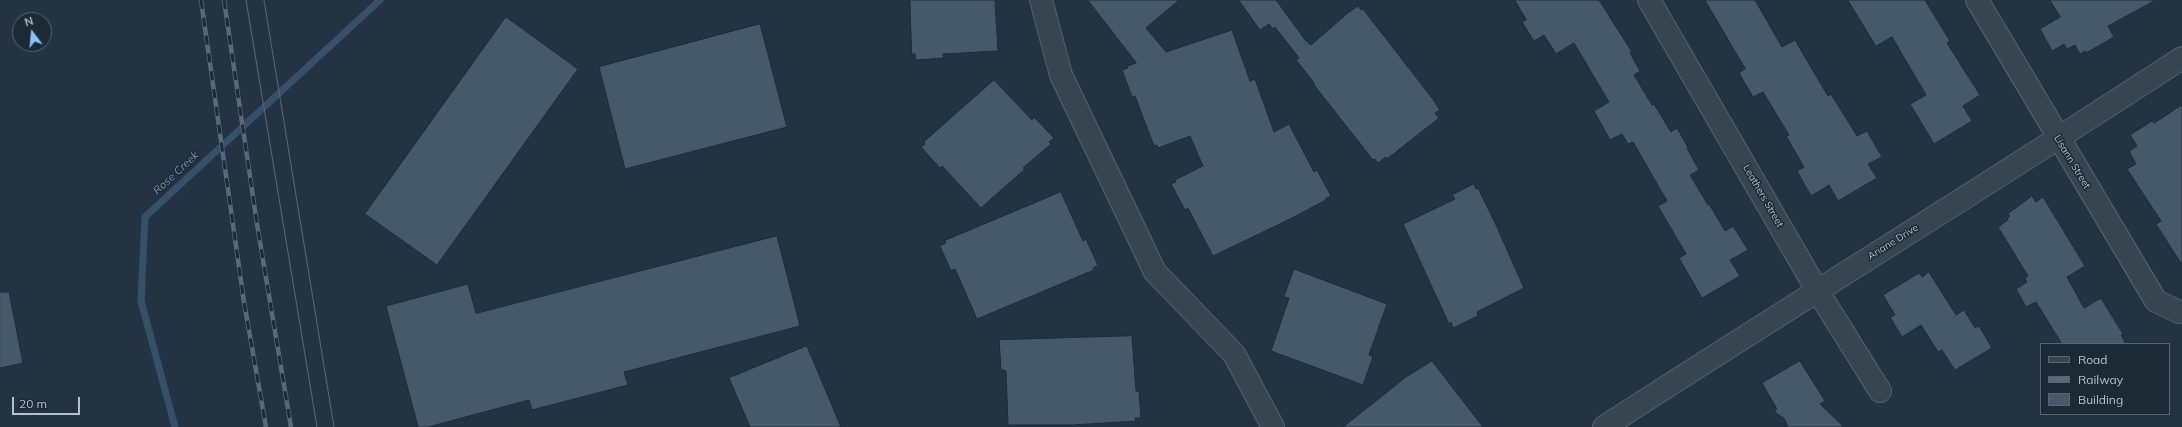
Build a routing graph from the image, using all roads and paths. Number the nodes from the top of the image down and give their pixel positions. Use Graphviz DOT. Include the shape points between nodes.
graph roads {
  1 [pos="1041,0"];
  2 [pos="1649,0"];
  3 [pos="1977,0"];
  4 [pos="2182,58"];
  5 [pos="2059,139"];
  6 [pos="1818,290"];
  7 [pos="2179,312"];
  8 [pos="1880,391"];
  9 [pos="1273,427"];
  10 [pos="1604,427"];
  1 -- 9 [label="street" via="1061,75 1155,272 1234,354"];
  2 -- 6 [label="street, Leathers Street"];
  3 -- 5 [label="street, Lisann Street"];
  4 -- 5 [label="street, Ariane Drive"];
  5 -- 6 [label="street, Ariane Drive"];
  5 -- 7 [label="street, Lisann Street" via="2156,301"];
  6 -- 8 [label="street, Leathers Street"];
  6 -- 10 [label="street, Ariane Drive"];
}
